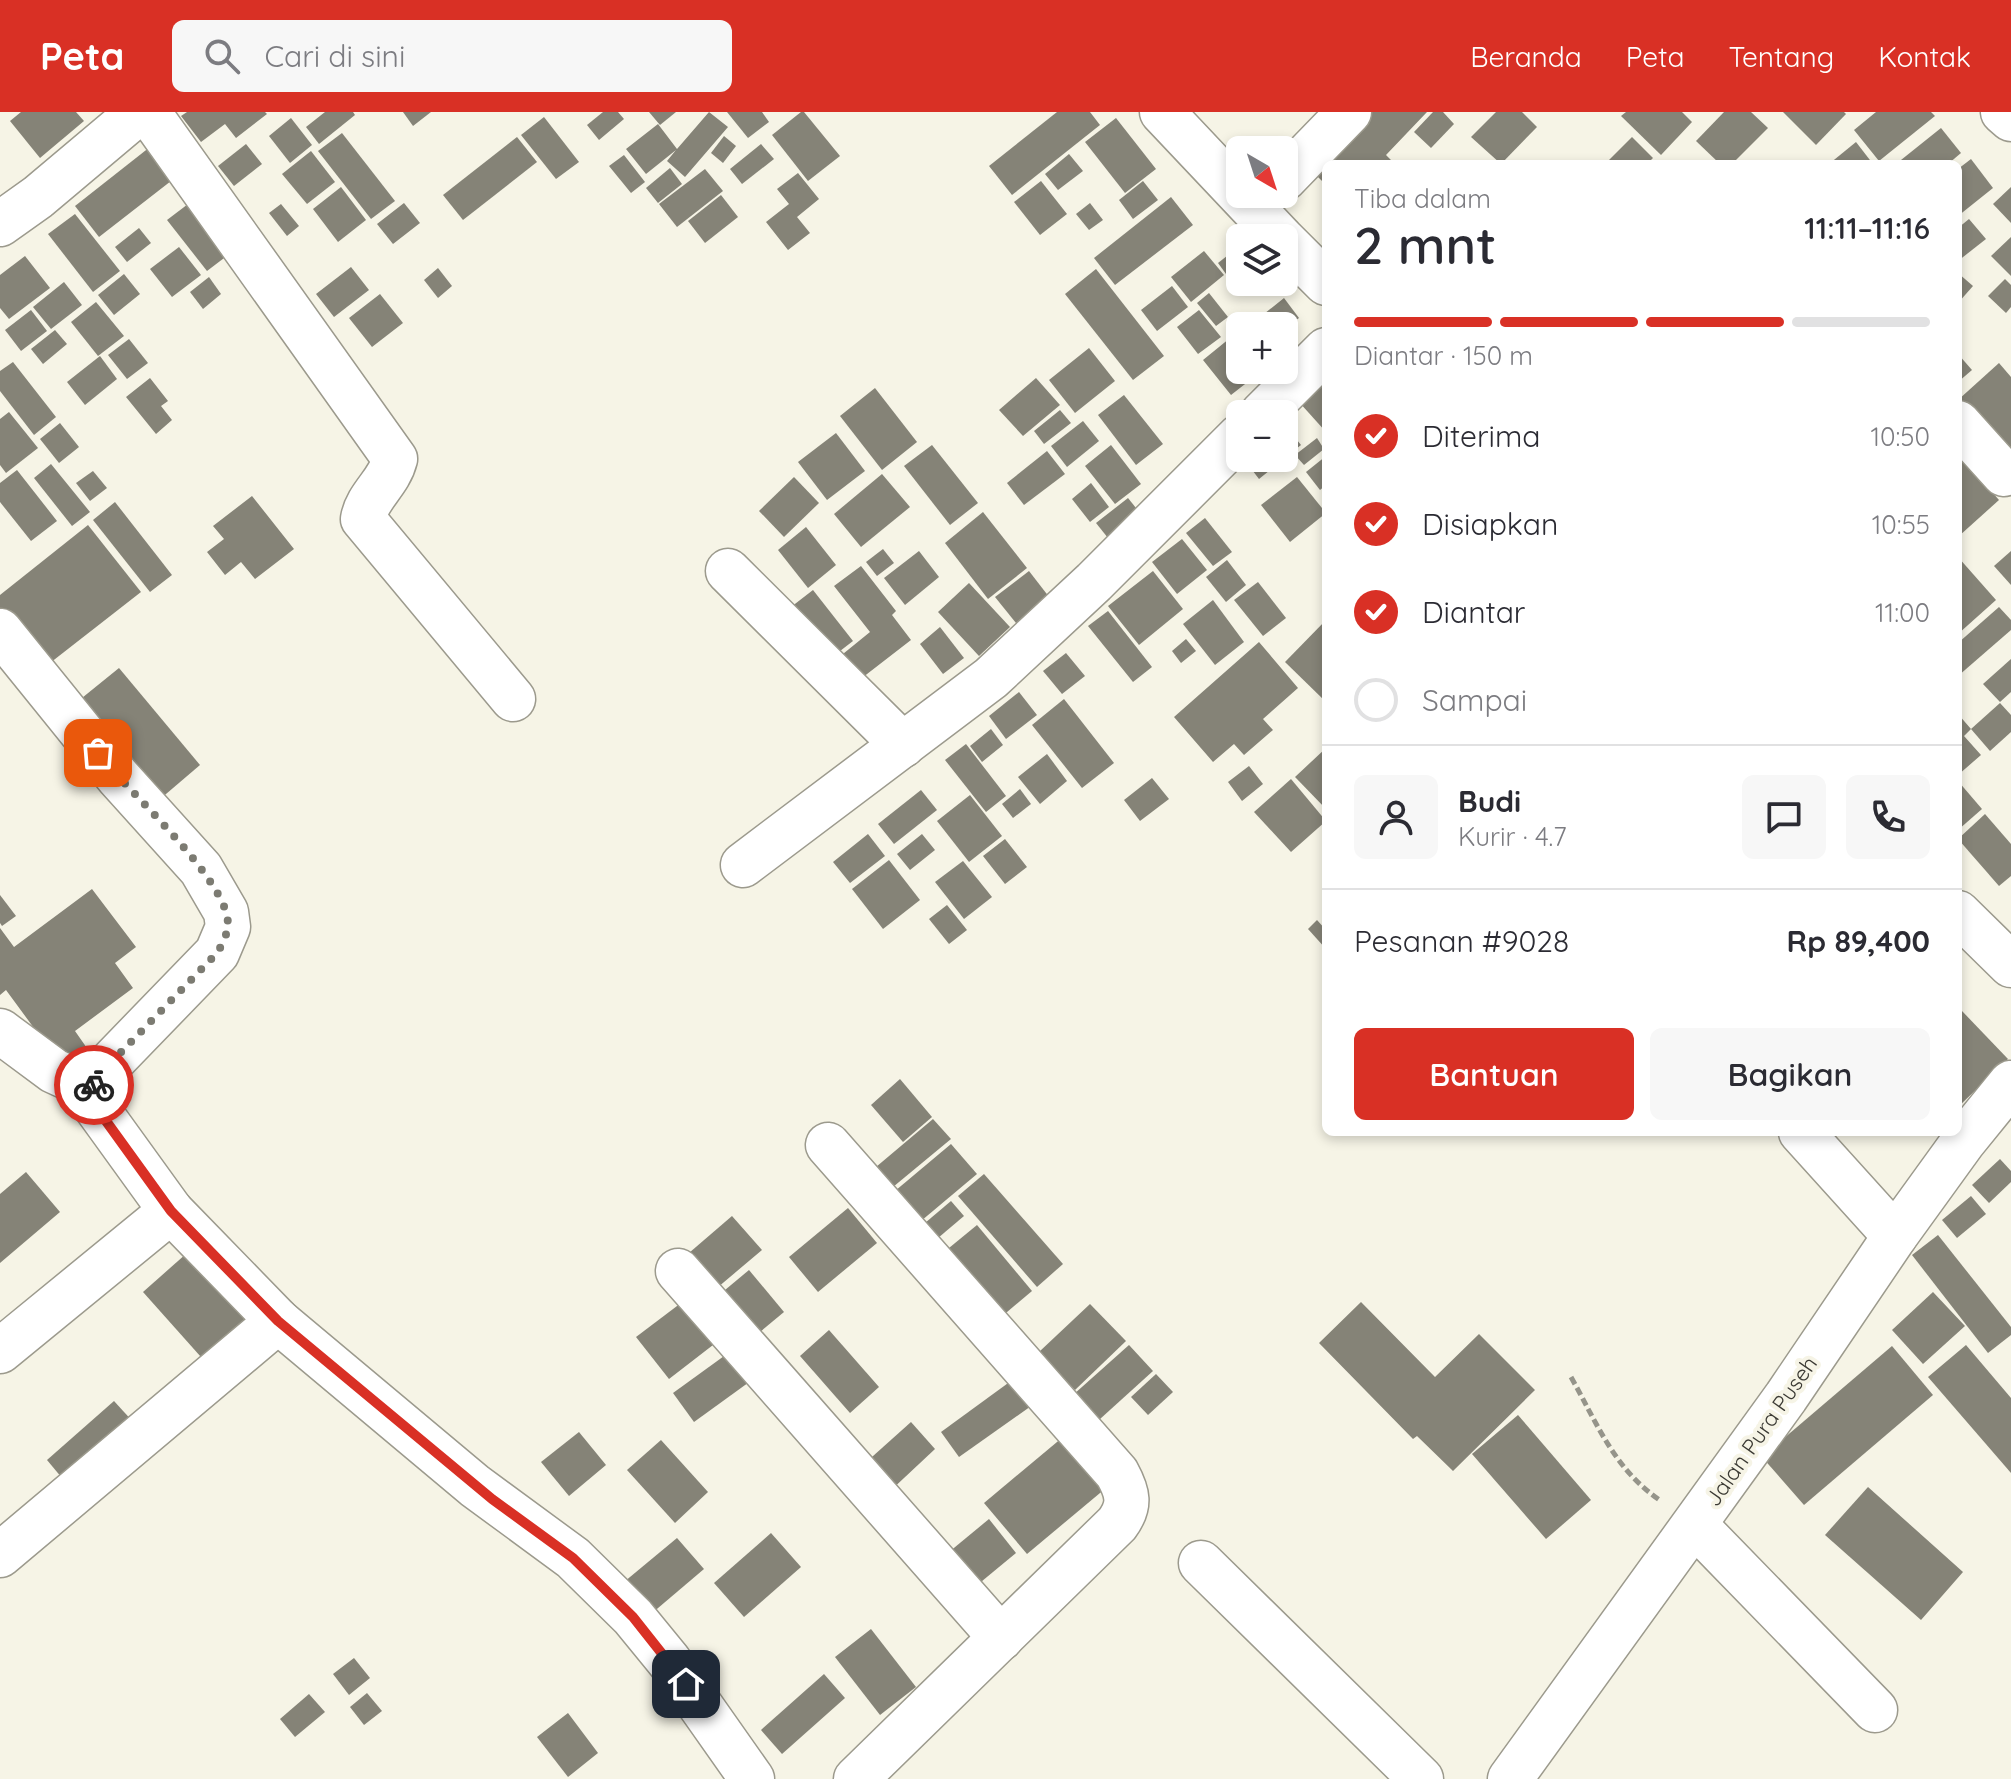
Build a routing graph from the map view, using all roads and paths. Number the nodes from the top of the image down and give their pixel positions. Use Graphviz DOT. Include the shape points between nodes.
graph roads {
  1 [pos="139,112"];
  2 [pos="148,112"];
  3 [pos="1162,112"];
  4 [pos="1349,112"];
  5 [pos="1298,165"];
  6 [pos="1272,221"];
  7 [pos="0,224"];
  8 [pos="1322,278"];
  9 [pos="1322,354"];
  10 [pos="1276,400"];
  11 [pos="1962,427"];
  12 [pos="1226,450"];
  13 [pos="2004,474"];
  14 [pos="728,571"];
  15 [pos="0,631"];
  16 [pos="513,699"];
  17 [pos="903,745"];
  18 [pos="743,865"];
  19 [pos="1962,917"];
  20 [pos="2011,965"];
  21 [pos="0,1031"];
  22 [pos="2011,1083"];
  23 [pos="93,1089"];
  24 [pos="1805,1136"];
  25 [pos="828,1145"];
  26 [pos="171,1211"];
  27 [pos="1895,1236"];
  28 [pos="678,1271"];
  29 [pos="278,1321"];
  30 [pos="0,1351"];
  31 [pos="1571,1377"];
  32 [pos="1695,1525"];
  33 [pos="0,1555"];
  34 [pos="1201,1563"];
  35 [pos="1001,1638"];
  36 [pos="1875,1710"];
  37 [pos="1527,1773"];
  38 [pos="752,1779"];
  39 [pos="856,1779"];
  40 [pos="1421,1779"];
  1 -- 7 [label="main road"];
  2 -- 16 [label="main road" via="395,459 391,476 365,508 363,519"];
  3 -- 6 [label="main road"];
  4 -- 5 [label="main road"];
  6 -- 8 [label="main road"];
  9 -- 10 [label="main road"];
  11 -- 13 [label="main road"];
  12 -- 17 [label="main road" via="991,678"];
  14 -- 17 [label="main road"];
  15 -- 23 [label="main road" via="118,777 201,869 226,912 228,927 217,953 97,1077"];
  17 -- 18 [label="main road"];
  19 -- 20 [label="main road"];
  21 -- 23 [label="main road" via="54,1071"];
  22 -- 27 [label="main road, Jalan Pura Puseh"];
  23 -- 26 [label="main road" via="93,1103"];
  24 -- 27 [label="main road"];
  25 -- 35 [label="main road" via="1126,1489 1128,1505 1117,1524"];
  26 -- 29 [label="main road"];
  26 -- 30 [label="main road"];
  27 -- 32 [label="main road, Jalan Pura Puseh"];
  28 -- 35 [label="main road"];
  29 -- 33 [label="main road"];
  29 -- 38 [label="main road" via="475,1486 573,1558 669,1661"];
  31 -- 32 [label="path" via="1623,1469"];
  32 -- 36 [label="main road"];
  32 -- 37 [label="main road, Jalan Pura Puseh"];
  34 -- 40 [label="main road"];
  35 -- 39 [label="main road"];
}
